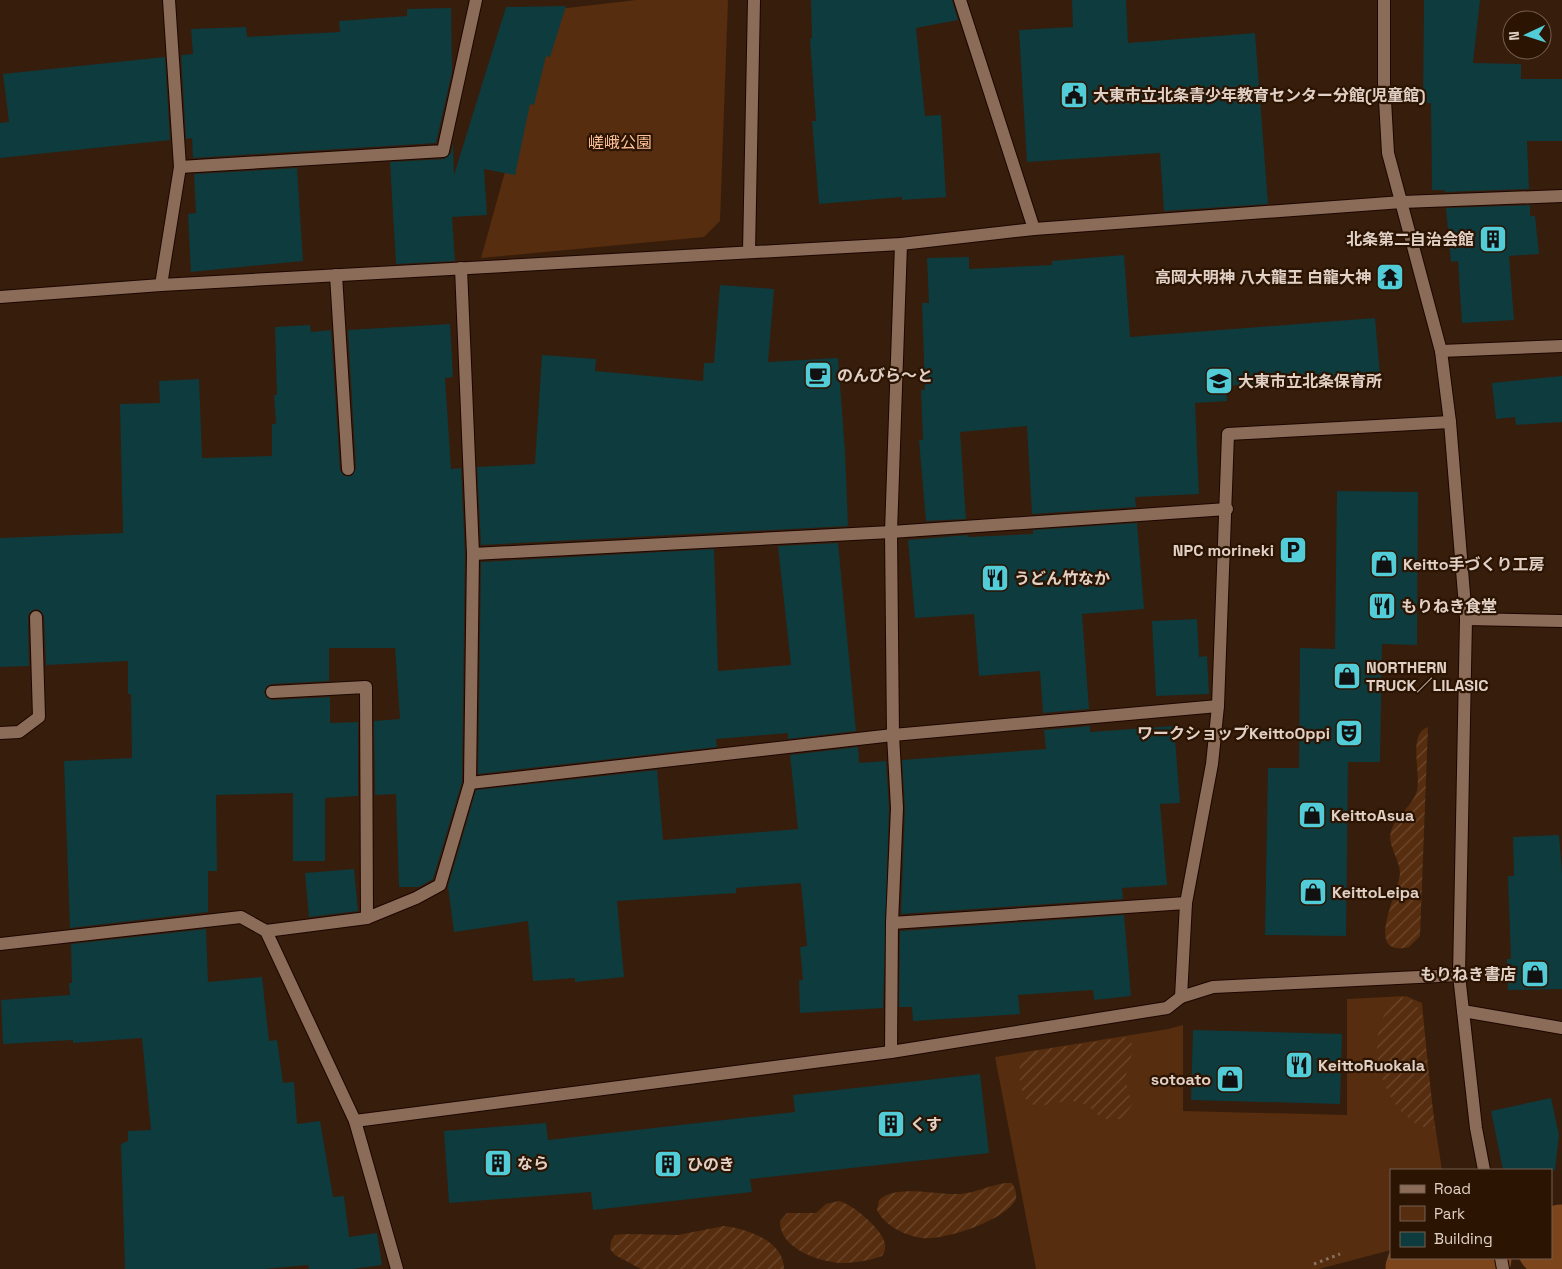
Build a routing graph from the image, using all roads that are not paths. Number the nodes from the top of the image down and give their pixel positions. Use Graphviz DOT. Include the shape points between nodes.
graph roads {
  1 [pos="170,0"];
  2 [pos="476,0"];
  3 [pos="754,0"];
  4 [pos="960,0"];
  5 [pos="1384,0"];
  6 [pos="180,167"];
  7 [pos="1562,196"];
  8 [pos="1402,202"];
  9 [pos="1034,229"];
  10 [pos="901,244"];
  11 [pos="748,252"];
  12 [pos="461,268"];
  13 [pos="336,275"];
  14 [pos="161,285"];
  15 [pos="0,298"];
  16 [pos="1562,346"];
  17 [pos="1441,351"];
  18 [pos="1450,422"];
  19 [pos="348,469"];
  20 [pos="1227,509"];
  21 [pos="891,532"];
  22 [pos="473,554"];
  23 [pos="36,617"];
  24 [pos="1466,619"];
  25 [pos="1562,621"];
  26 [pos="272,692"];
  27 [pos="1218,706"];
  28 [pos="0,733"];
  29 [pos="892,735"];
  30 [pos="470,783"];
  31 [pos="1186,903"];
  32 [pos="367,918"];
  33 [pos="892,923"];
  34 [pos="266,931"];
  35 [pos="0,944"];
  36 [pos="1459,974"];
  37 [pos="1181,997"];
  38 [pos="1463,1011"];
  39 [pos="1562,1028"];
  40 [pos="891,1052"];
  41 [pos="356,1121"];
  42 [pos="1484,1169"];
  43 [pos="397,1269"];
  1 -- 6 [label="street"];
  2 -- 6 [label="street" via="443,151"];
  3 -- 11 [label="street"];
  4 -- 9 [label="street"];
  5 -- 8 [label="street" via="1388,154"];
  6 -- 14 [label="street"];
  7 -- 8 [label="street"];
  8 -- 9 [label="street"];
  8 -- 17 [label="street"];
  9 -- 10 [label="street"];
  10 -- 11 [label="street"];
  10 -- 21 [label="street"];
  11 -- 12 [label="street"];
  12 -- 13 [label="street"];
  12 -- 22 [label="street"];
  13 -- 14 [label="street"];
  13 -- 19 [label="street"];
  14 -- 15 [label="street"];
  16 -- 17 [label="street"];
  17 -- 18 [label="street"];
  18 -- 20 [label="street" via="1228,434"];
  18 -- 24 [label="street"];
  20 -- 21 [label="street"];
  20 -- 27 [label="street"];
  21 -- 22 [label="street"];
  21 -- 29 [label="street"];
  22 -- 30 [label="street"];
  23 -- 28 [label="street" via="39,717 19,732"];
  24 -- 25 [label="street"];
  24 -- 36 [label="street"];
  26 -- 32 [label="street" via="366,687"];
  27 -- 29 [label="street"];
  27 -- 31 [label="street" via="1212,764"];
  29 -- 30 [label="street"];
  29 -- 33 [label="street" via="897,808"];
  30 -- 32 [label="street" via="440,885"];
  31 -- 33 [label="street"];
  31 -- 37 [label="street"];
  32 -- 34 [label="street"];
  33 -- 40 [label="street"];
  34 -- 35 [label="street" via="241,917"];
  34 -- 41 [label="street"];
  36 -- 37 [label="street" via="1213,987"];
  36 -- 38 [label="street"];
  37 -- 40 [label="street" via="1167,1008"];
  38 -- 39 [label="street"];
  38 -- 42 [label="street"];
  40 -- 41 [label="street"];
  41 -- 43 [label="street"];
}
